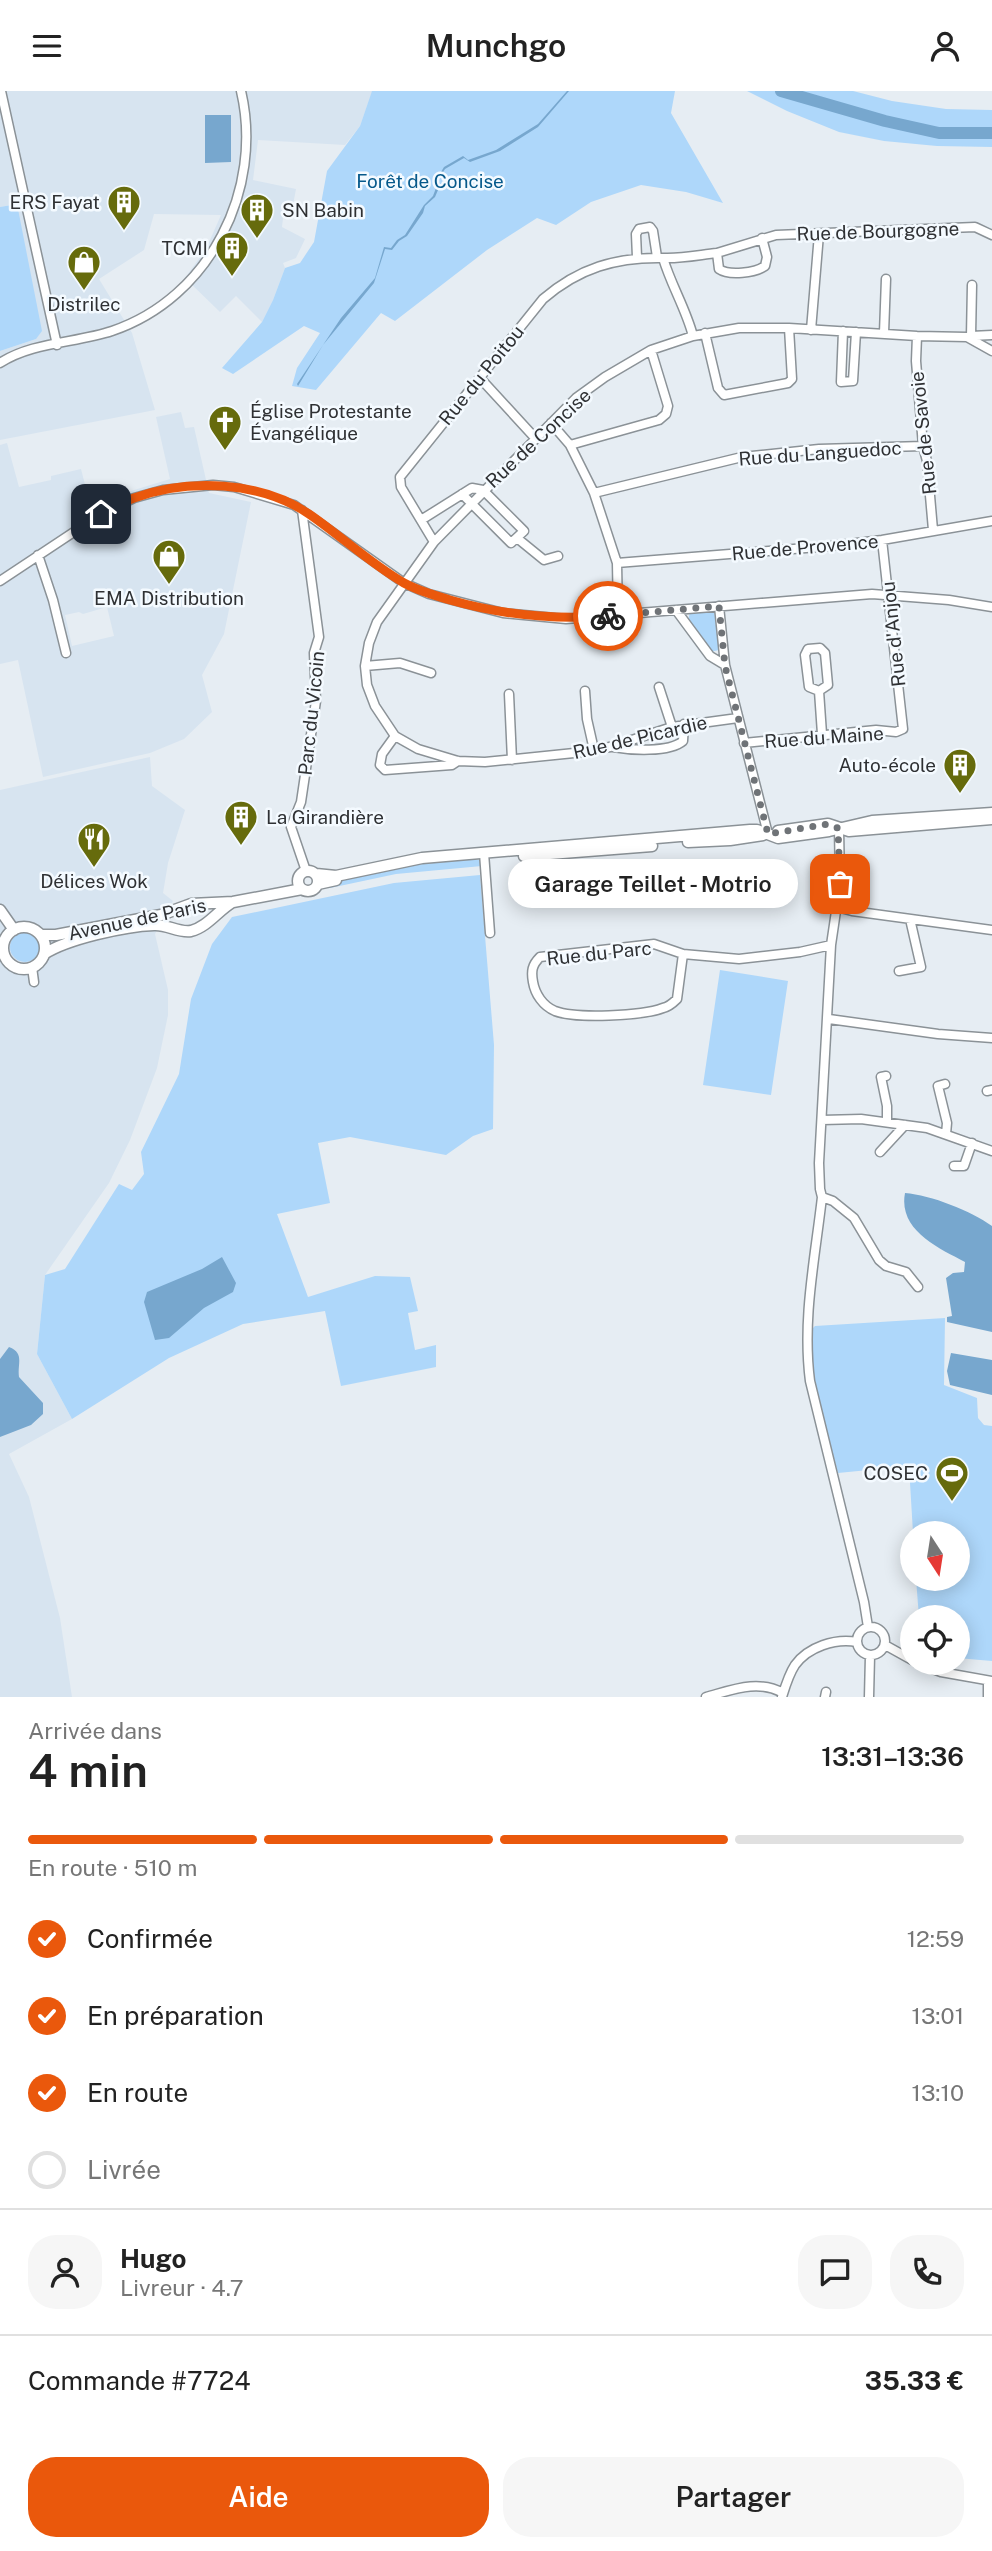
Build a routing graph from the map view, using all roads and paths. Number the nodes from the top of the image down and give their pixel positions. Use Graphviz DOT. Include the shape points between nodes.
graph roads {
  1 [pos="1,91"];
  2 [pos="241,91"];
  3 [pos="819,234"];
  4 [pos="992,235"];
  5 [pos="762,238"];
  6 [pos="717,253"];
  7 [pos="637,257"];
  8 [pos="660,258"];
  9 [pos="886,279"];
  10 [pos="972,285"];
  11 [pos="789,328"];
  12 [pos="811,330"];
  13 [pos="843,331"];
  14 [pos="856,332"];
  15 [pos="705,333"];
  16 [pos="884,334"];
  17 [pos="992,335"];
  18 [pos="693,336"];
  19 [pos="916,336"];
  20 [pos="969,336"];
  21 [pos="57,345"];
  22 [pos="651,350"];
  23 [pos="992,351"];
  24 [pos="0,363"];
  25 [pos="480,378"];
  26 [pos="551,423"];
  27 [pos="536,439"];
  28 [pos="570,445"];
  29 [pos="923,446"];
  30 [pos="483,490"];
  31 [pos="594,493"];
  32 [pos="462,494"];
  33 [pos="471,502"];
  34 [pos="302,510"];
  35 [pos="421,520"];
  36 [pos="992,521"];
  37 [pos="933,530"];
  38 [pos="517,538"];
  39 [pos="882,540"];
  40 [pos="434,542"];
  41 [pos="38,555"];
  42 [pos="558,556"];
  43 [pos="617,563"];
  44 [pos="0,581"];
  45 [pos="404,583"];
  46 [pos="889,595"];
  47 [pos="719,606"];
  48 [pos="992,607"];
  49 [pos="676,610"];
  50 [pos="618,615"];
  51 [pos="66,653"];
  52 [pos="365,666"];
  53 [pos="725,666"];
  54 [pos="431,673"];
  55 [pos="659,687"];
  56 [pos="585,691"];
  57 [pos="819,691"];
  58 [pos="509,694"];
  59 [pos="738,718"];
  60 [pos="684,724"];
  61 [pos="672,727"];
  62 [pos="903,729"];
  63 [pos="822,734"];
  64 [pos="395,736"];
  65 [pos="744,743"];
  66 [pos="610,747"];
  67 [pos="594,750"];
  68 [pos="512,760"];
  69 [pos="458,761"];
  70 [pos="992,813"];
  71 [pos="992,819"];
  72 [pos="838,828"];
  73 [pos="768,834"];
  74 [pos="484,855"];
  75 [pos="309,877"];
  76 [pos="302,889"];
  77 [pos="275,893"];
  78 [pos="233,902"];
  79 [pos="837,907"];
  80 [pos="0,910"];
  81 [pos="910,919"];
  82 [pos="14,930"];
  83 [pos="992,930"];
  84 [pos="490,933"];
  85 [pos="41,935"];
  86 [pos="2,943"];
  87 [pos="831,945"];
  88 [pos="44,954"];
  89 [pos="683,954"];
  90 [pos="4,960"];
  91 [pos="32,967"];
  92 [pos="899,971"];
  93 [pos="34,982"];
  94 [pos="828,1019"];
  95 [pos="992,1038"];
  96 [pos="886,1076"];
  97 [pos="945,1084"];
  98 [pos="822,1120"];
  99 [pos="887,1122"];
  100 [pos="905,1125"];
  101 [pos="946,1134"];
  102 [pos="972,1143"];
  103 [pos="992,1151"];
  104 [pos="880,1152"];
  105 [pos="954,1166"];
  106 [pos="822,1197"];
  107 [pos="918,1287"];
  108 [pos="868,1627"];
  109 [pos="857,1642"];
  110 [pos="885,1645"];
  111 [pos="900,1654"];
  112 [pos="870,1656"];
  113 [pos="957,1675"];
  114 [pos="990,1681"];
  115 [pos="783,1695"];
  116 [pos="706,1697"];
  117 [pos="869,1697"];
  118 [pos="988,1697"];
  1 -- 21 [label="street"];
  2 -- 21 [label="street" via="247,118 244,175 228,225 206,261 181,289 133,322"];
  3 -- 4 [label="street, Rue de Bourgogne" via="975,227"];
  3 -- 5 [label="street, Rue de Bourgogne"];
  3 -- 12 [label="street"];
  5 -- 6 [label="street, Rue de Bourgogne"];
  5 -- 6 [label="street" via="767,257 760,270 723,272"];
  6 -- 8 [label="street, Rue du Poitou"];
  7 -- 8 [label="street, Rue du Poitou"];
  7 -- 8 [label="street" via="636,234 650,227"];
  7 -- 25 [label="street, Rue du Poitou" via="601,265 551,292"];
  8 -- 18 [label="street"];
  9 -- 16 [label="street"];
  10 -- 20 [label="street"];
  11 -- 12 [label="street, Rue de Concise"];
  11 -- 15 [label="street, Rue de Concise"];
  11 -- 15 [label="street" via="792,379 724,395 718,388"];
  12 -- 13 [label="street, Rue de Concise"];
  13 -- 14 [label="street, Rue de Concise"];
  13 -- 14 [label="street" via="841,382 853,381"];
  14 -- 16 [label="street, Rue de Concise"];
  15 -- 18 [label="street, Rue de Concise"];
  16 -- 19 [label="street, Rue de Concise"];
  17 -- 20 [label="street"];
  18 -- 22 [label="street, Rue de Concise"];
  19 -- 20 [label="street, Rue de Concise"];
  19 -- 29 [label="street, Rue de Savoie"];
  20 -- 23 [label="street, Rue de Concise"];
  21 -- 24 [label="street"];
  22 -- 26 [label="street, Rue de Concise" via="576,398"];
  22 -- 28 [label="street" via="668,406 666,414 659,420"];
  25 -- 27 [label="street"];
  25 -- 35 [label="street, Rue du Poitou" via="400,477"];
  26 -- 27 [label="street, Rue de Concise"];
  26 -- 28 [label="street"];
  27 -- 30 [label="street, Rue de Concise"];
  28 -- 31 [label="street"];
  29 -- 31 [label="street, Rue du Languedoc" via="742,457"];
  29 -- 37 [label="street, Rue de Savoie"];
  30 -- 32 [label="street" via="471,488"];
  30 -- 33 [label="street, Rue de Concise"];
  30 -- 38 [label="street" via="524,531"];
  31 -- 43 [label="street"];
  32 -- 33 [label="street"];
  32 -- 35 [label="street"];
  33 -- 38 [label="street" via="511,543"];
  33 -- 40 [label="street, Rue de Concise"];
  34 -- 41 [label="street" via="234,487 163,490 101,514"];
  34 -- 45 [label="street"];
  34 -- 75 [label="street, Parc du Vicoin" via="320,638 314,653 316,701 301,802 291,827"];
  35 -- 40 [label="street, Rue du Poitou"];
  36 -- 37 [label="street, Rue de Provence"];
  37 -- 39 [label="street, Rue de Provence"];
  38 -- 42 [label="street" via="544,560"];
  39 -- 43 [label="street, Rue de Provence"];
  39 -- 46 [label="street, Rue d'Anjou"];
  40 -- 45 [label="street, Rue de Concise"];
  41 -- 44 [label="street"];
  41 -- 51 [label="street"];
  43 -- 50 [label="street"];
  45 -- 50 [label="street" via="503,613 566,618"];
  45 -- 52 [label="street, Rue de Picardie" via="377,622"];
  46 -- 47 [label="street" via="844,594"];
  46 -- 48 [label="street"];
  46 -- 62 [label="street, Rue d'Anjou"];
  47 -- 49 [label="street"];
  47 -- 53 [label="street"];
  49 -- 50 [label="street"];
  49 -- 53 [label="street" via="710,656"];
  52 -- 54 [label="street" via="400,663"];
  52 -- 64 [label="street, Rue de Picardie" via="375,706"];
  53 -- 59 [label="street"];
  55 -- 61 [label="street"];
  56 -- 67 [label="street"];
  57 -- 57 [label="street" via="828,685 825,653 820,648 808,649 809,687"];
  57 -- 63 [label="street"];
  58 -- 68 [label="street"];
  59 -- 60 [label="street, Rue de Picardie"];
  59 -- 65 [label="street"];
  60 -- 61 [label="street, Rue de Picardie"];
  60 -- 66 [label="street" via="683,741 677,746"];
  61 -- 66 [label="street, Rue de Picardie"];
  62 -- 63 [label="street, Rue du Maine"];
  63 -- 65 [label="street, Rue du Maine"];
  64 -- 69 [label="street, Rue de Picardie" via="418,749"];
  64 -- 69 [label="street, Rue de Picardie" via="380,760 385,770"];
  65 -- 73 [label="street"];
  66 -- 67 [label="street, Rue de Picardie"];
  67 -- 68 [label="street, Rue de Picardie"];
  68 -- 69 [label="street, Rue de Picardie"];
  70 -- 72 [label="main road" via="872,821"];
  71 -- 72 [label="main road" via="849,831"];
  72 -- 73 [label="main road" via="828,824"];
  72 -- 79 [label="street" via="841,868"];
  73 -- 74 [label="main road" via="750,830"];
  74 -- 75 [label="main road" via="422,858"];
  74 -- 84 [label="street"];
  75 -- 76 [label="main road" via="299,885"];
  75 -- 76 [label="main road, Avenue de Paris" via="312,890"];
  75 -- 77 [label="main road, Avenue de Paris"];
  76 -- 77 [label="main road, Avenue de Paris"];
  77 -- 78 [label="main road, Avenue de Paris"];
  78 -- 85 [label="main road, Avenue de Paris" via="191,904 152,917"];
  78 -- 88 [label="main road, Avenue de Paris" via="193,930 154,925 58,945"];
  79 -- 81 [label="street"];
  79 -- 87 [label="street"];
  80 -- 82 [label="main road"];
  81 -- 83 [label="street"];
  81 -- 92 [label="street" via="921,967"];
  82 -- 85 [label="main road" via="29,927"];
  82 -- 86 [label="main road"];
  85 -- 88 [label="main road"];
  86 -- 90 [label="main road"];
  87 -- 89 [label="street, Rue du Parc" via="739,959"];
  87 -- 94 [label="street"];
  88 -- 91 [label="main road"];
  89 -- 89 [label="street, Rue du Parc" via="654,944 540,957 533,964 534,990 554,1011 596,1015 665,1008 677,999"];
  90 -- 91 [label="main road" via="21,968"];
  91 -- 93 [label="street"];
  94 -- 95 [label="street"];
  94 -- 98 [label="street"];
  96 -- 99 [label="street" via="881,1077"];
  97 -- 101 [label="street" via="938,1086"];
  98 -- 99 [label="street"];
  98 -- 106 [label="street"];
  99 -- 100 [label="street"];
  100 -- 101 [label="street"];
  100 -- 104 [label="street"];
  101 -- 102 [label="street"];
  102 -- 103 [label="street"];
  102 -- 105 [label="street" via="964,1165"];
  106 -- 107 [label="street" via="853,1219 879,1260 906,1272"];
  106 -- 108 [label="street" via="806,1324 807,1356"];
  108 -- 109 [label="street" via="859,1632"];
  108 -- 110 [label="street" via="882,1631"];
  109 -- 112 [label="street"];
  109 -- 115 [label="street" via="826,1645 804,1655 794,1666"];
  110 -- 111 [label="street"];
  110 -- 112 [label="street"];
  112 -- 117 [label="street"];
  113 -- 114 [label="street"];
  114 -- 118 [label="street"];
  115 -- 116 [label="street" via="749,1685"];
}
